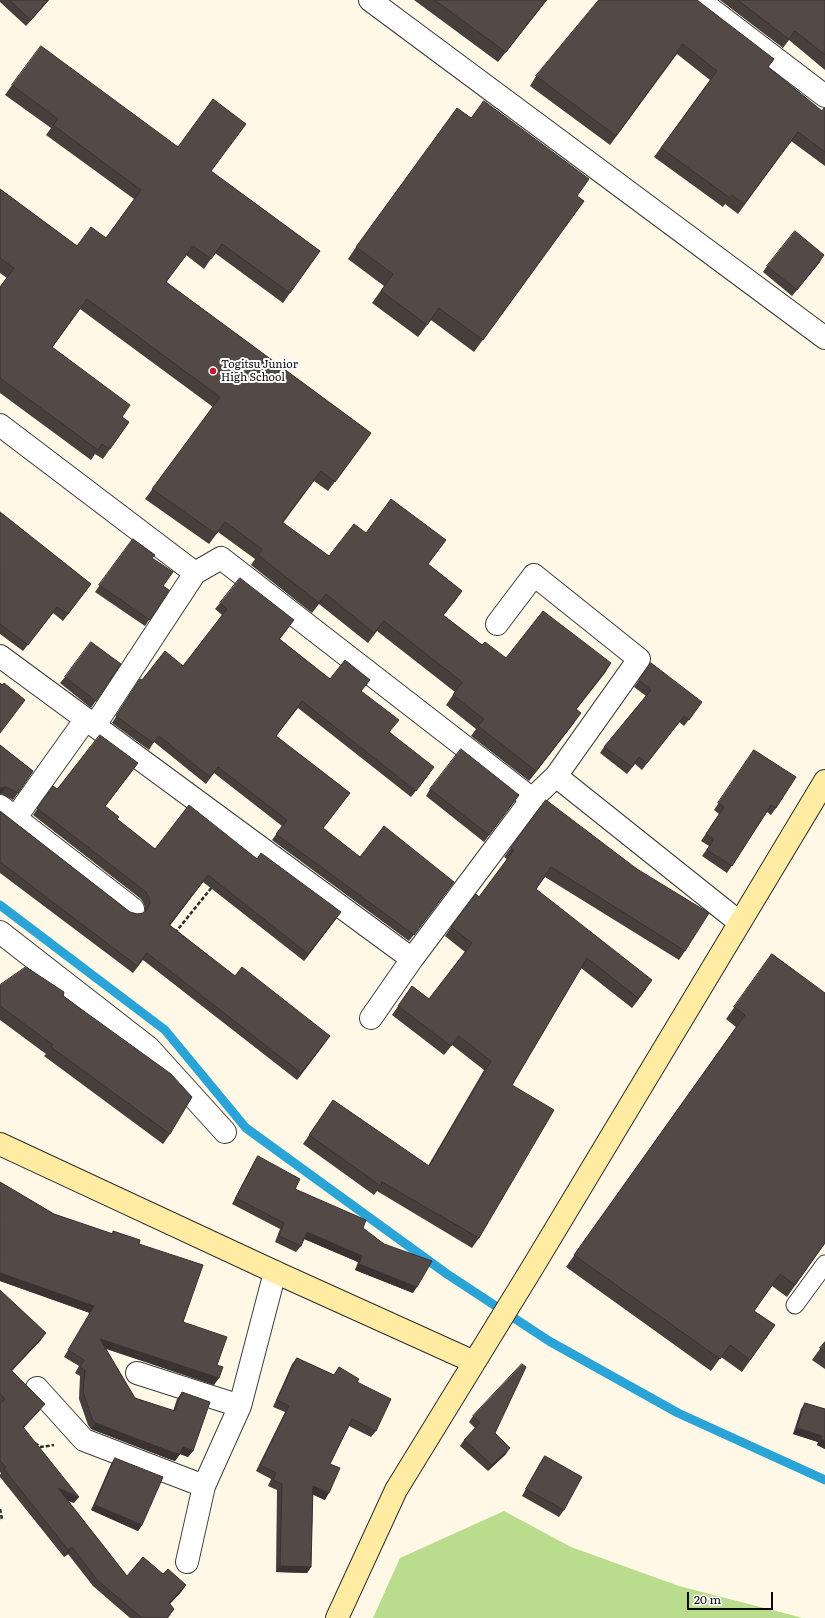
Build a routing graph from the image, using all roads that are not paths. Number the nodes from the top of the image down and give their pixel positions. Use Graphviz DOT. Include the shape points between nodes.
graph roads {
  1 [pos="370,0"];
  2 [pos="699,0"];
  3 [pos="825,96"];
  4 [pos="825,338"];
  5 [pos="0,425"];
  6 [pos="195,573"];
  7 [pos="497,624"];
  8 [pos="0,656"];
  9 [pos="90,722"];
  10 [pos="556,776"];
  11 [pos="825,781"];
  12 [pos="532,799"];
  13 [pos="8,811"];
  14 [pos="134,910"];
  15 [pos="739,922"];
  16 [pos="0,932"];
  17 [pos="412,959"];
  18 [pos="371,1018"];
  19 [pos="225,1132"];
  20 [pos="0,1144"];
  21 [pos="825,1264"];
  22 [pos="275,1272"];
  23 [pos="795,1305"];
  24 [pos="474,1362"];
  25 [pos="136,1373"];
  26 [pos="37,1388"];
  27 [pos="240,1406"];
  28 [pos="204,1486"];
  29 [pos="187,1562"];
  30 [pos="337,1618"];
  1 -- 4 [label="street"];
  2 -- 3 [label="street"];
  5 -- 6 [label="street"];
  6 -- 9 [label="street"];
  6 -- 12 [label="street" via="221,558"];
  7 -- 10 [label="street" via="534,575 640,659"];
  8 -- 9 [label="street"];
  9 -- 13 [label="street"];
  9 -- 17 [label="street"];
  10 -- 12 [label="street"];
  10 -- 15 [label="street"];
  11 -- 15 [label="street"];
  12 -- 17 [label="street"];
  13 -- 14 [label="street"];
  15 -- 24 [label="street"];
  16 -- 19 [label="street" via="149,1048"];
  17 -- 18 [label="street"];
  20 -- 22 [label="street"];
  21 -- 23 [label="lane"];
  22 -- 24 [label="street"];
  22 -- 27 [label="street"];
  24 -- 30 [label="street" via="396,1490"];
  25 -- 27 [label="street"];
  26 -- 28 [label="street" via="84,1440"];
  27 -- 28 [label="street"];
  28 -- 29 [label="street"];
}
